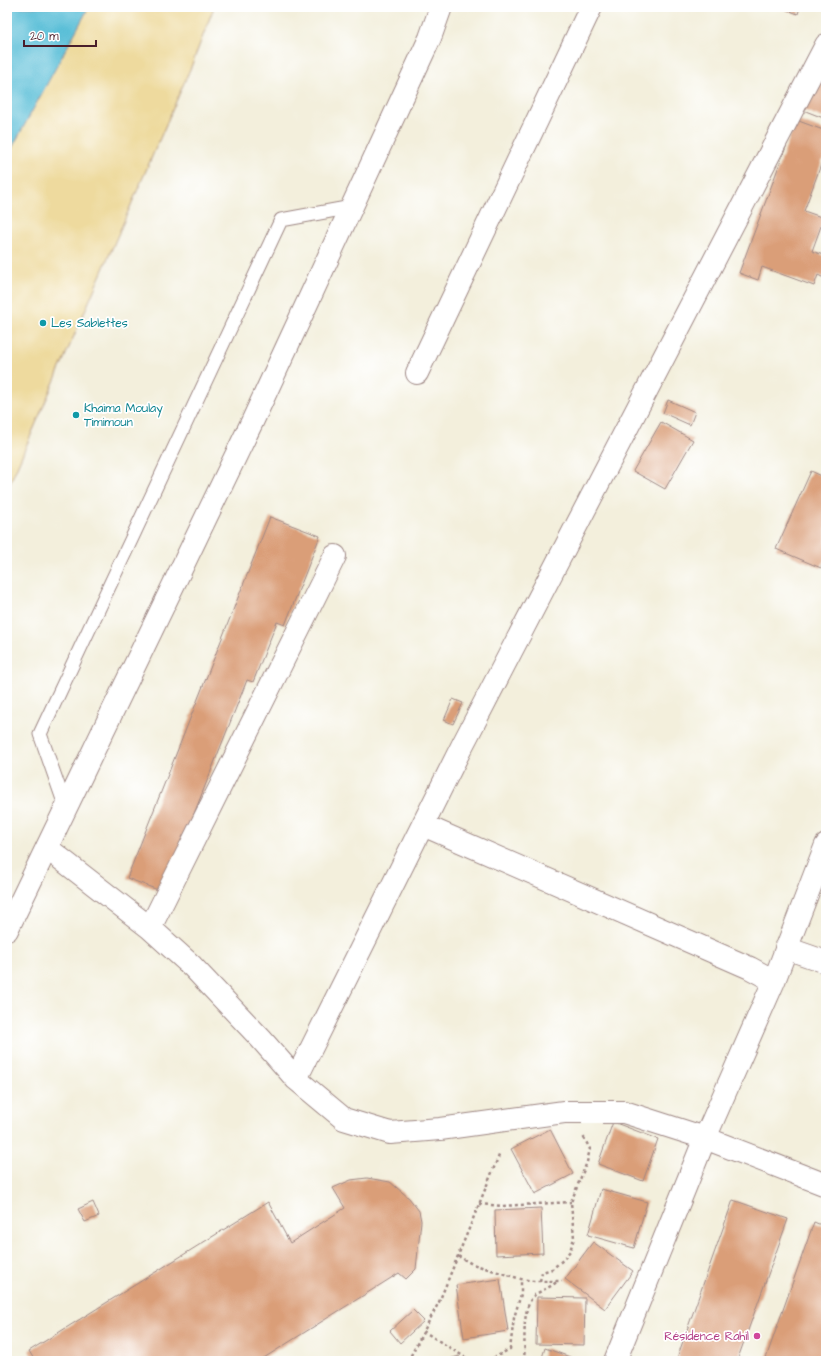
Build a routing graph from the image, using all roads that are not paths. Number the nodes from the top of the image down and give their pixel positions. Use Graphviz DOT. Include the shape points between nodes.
graph roads {
  1 [pos="441,7"];
  2 [pos="591,7"];
  3 [pos="826,45"];
  4 [pos="352,207"];
  5 [pos="416,373"];
  6 [pos="335,556"];
  7 [pos="66,808"];
  8 [pos="423,825"];
  9 [pos="826,845"];
  10 [pos="47,848"];
  11 [pos="150,928"];
  12 [pos="7,930"];
  13 [pos="786,948"];
  14 [pos="826,962"];
  15 [pos="774,981"];
  16 [pos="296,1080"];
  17 [pos="705,1138"];
  18 [pos="826,1186"];
  19 [pos="615,1361"];
  1 -- 4 [label="street" via="430,38"];
  2 -- 5 [label="street"];
  3 -- 8 [label="street"];
  4 -- 7 [label="street" via="250,427"];
  4 -- 7 [label="lane" via="281,220 40,734"];
  6 -- 11 [label="street"];
  7 -- 10 [label="street"];
  8 -- 15 [label="street" via="750,968"];
  8 -- 16 [label="street"];
  9 -- 13 [label="street"];
  10 -- 11 [label="street"];
  10 -- 12 [label="street"];
  11 -- 16 [label="street" via="192,966"];
  13 -- 14 [label="street"];
  13 -- 15 [label="street"];
  15 -- 17 [label="street"];
  16 -- 17 [label="street" via="344,1119 390,1133 440,1129 564,1112 624,1112"];
  17 -- 18 [label="street"];
  17 -- 19 [label="street"];
}
